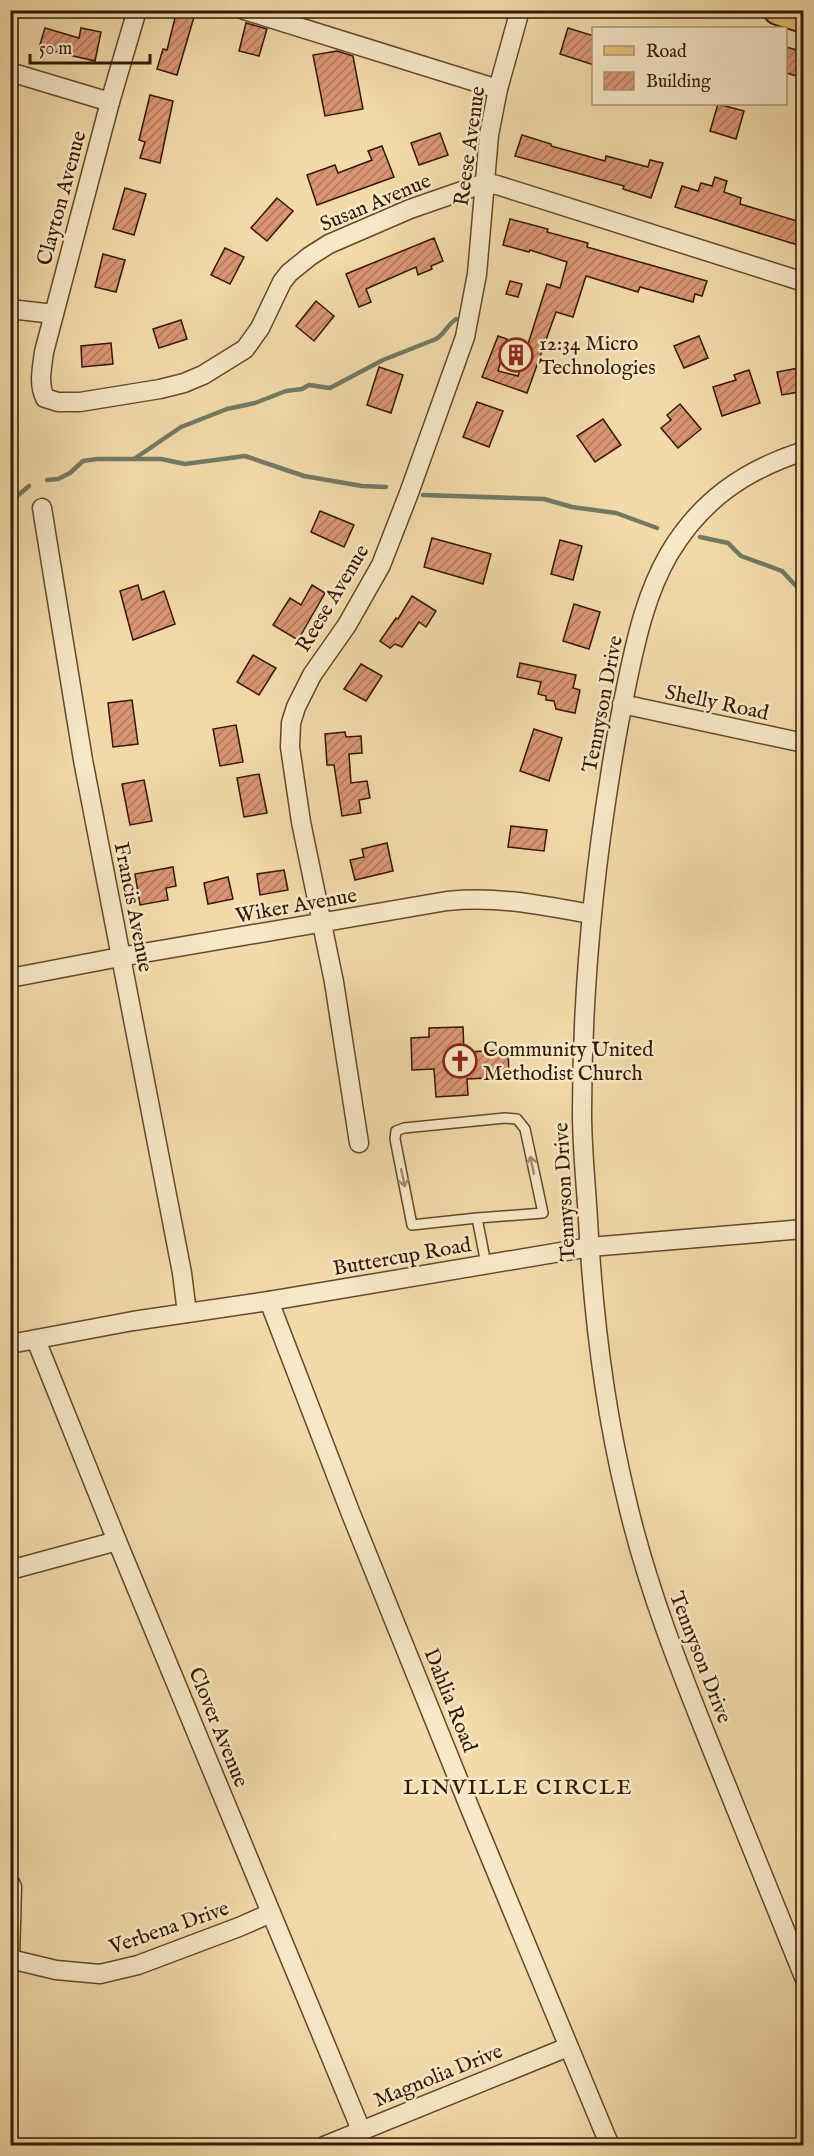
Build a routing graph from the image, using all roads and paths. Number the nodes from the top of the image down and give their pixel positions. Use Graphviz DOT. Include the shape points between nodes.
graph roads {
  1 [pos="137,10"];
  2 [pos="244,10"];
  3 [pos="520,10"];
  4 [pos="778,10"];
  5 [pos="804,18"];
  6 [pos="10,72"];
  7 [pos="498,89"];
  8 [pos="110,102"];
  9 [pos="485,183"];
  10 [pos="804,282"];
  11 [pos="10,309"];
  12 [pos="54,314"];
  13 [pos="45,398"];
  14 [pos="804,451"];
  15 [pos="42,508"];
  16 [pos="622,705"];
  17 [pos="804,743"];
  18 [pos="591,914"];
  19 [pos="322,923"];
  20 [pos="120,957"];
  21 [pos="10,978"];
  22 [pos="359,1143"];
  23 [pos="477,1218"];
  24 [pos="804,1229"];
  25 [pos="590,1247"];
  26 [pos="486,1264"];
  27 [pos="269,1301"];
  28 [pos="187,1313"];
  29 [pos="36,1340"];
  30 [pos="10,1344"];
  31 [pos="117,1541"];
  32 [pos="10,1570"];
  33 [pos="10,1883"];
  34 [pos="271,1913"];
  35 [pos="10,1958"];
  36 [pos="804,1977"];
  37 [pos="568,2047"];
  38 [pos="361,2130"];
  39 [pos="324,2145"];
  40 [pos="610,2145"];
  1 -- 8 [label="street, Clayton Avenue"];
  2 -- 7 [label="street"];
  3 -- 7 [label="street, Reese Avenue"];
  4 -- 5 [label="main road"];
  6 -- 8 [label="street"];
  7 -- 9 [label="street, Reese Avenue"];
  8 -- 12 [label="street, Clayton Avenue"];
  9 -- 10 [label="street"];
  9 -- 13 [label="street, Susan Avenue" via="410,209 309,256 282,282 245,349 203,375 160,389 91,400 58,402"];
  9 -- 19 [label="street, Reese Avenue" via="477,274 465,337 409,493 371,585 312,675 292,716 290,747"];
  11 -- 12 [label="street"];
  12 -- 13 [label="street, Clayton Avenue" via="40,380"];
  14 -- 16 [label="street, Tennyson Drive" via="730,485 682,534 645,608"];
  15 -- 20 [label="street, Francis Avenue"];
  16 -- 17 [label="street, Shelly Road"];
  16 -- 18 [label="street, Tennyson Drive"];
  18 -- 19 [label="street, Wiker Avenue" via="477,898"];
  18 -- 25 [label="street, Tennyson Drive" via="582,1117"];
  19 -- 20 [label="street, Wiker Avenue"];
  19 -- 22 [label="street, Reese Avenue"];
  20 -- 21 [label="street, Wiker Avenue"];
  20 -- 28 [label="street, Francis Avenue"];
  23 -- 23 [label="lane, one-way" via="543,1213 525,1129 517,1119 396,1131 394,1139 412,1225"];
  23 -- 26 [label="lane"];
  24 -- 25 [label="street, Buttercup Road"];
  25 -- 26 [label="street, Buttercup Road"];
  25 -- 36 [label="street, Tennyson Drive" via="598,1346 618,1464 647,1577 669,1643"];
  26 -- 27 [label="street, Buttercup Road"];
  27 -- 28 [label="street, Buttercup Road"];
  27 -- 37 [label="street, Dahlia Road" via="351,1514"];
  28 -- 29 [label="street, Buttercup Road"];
  29 -- 30 [label="street, Buttercup Road"];
  29 -- 31 [label="street, Clover Avenue"];
  31 -- 32 [label="street"];
  31 -- 34 [label="street, Clover Avenue"];
  33 -- 35 [label="street"];
  34 -- 35 [label="street, Verbena Drive" via="138,1965 100,1974 56,1970"];
  34 -- 38 [label="street, Clover Avenue"];
  37 -- 38 [label="street, Magnolia Drive"];
  37 -- 40 [label="street, Dahlia Road"];
  38 -- 39 [label="street, Magnolia Drive"];
}
